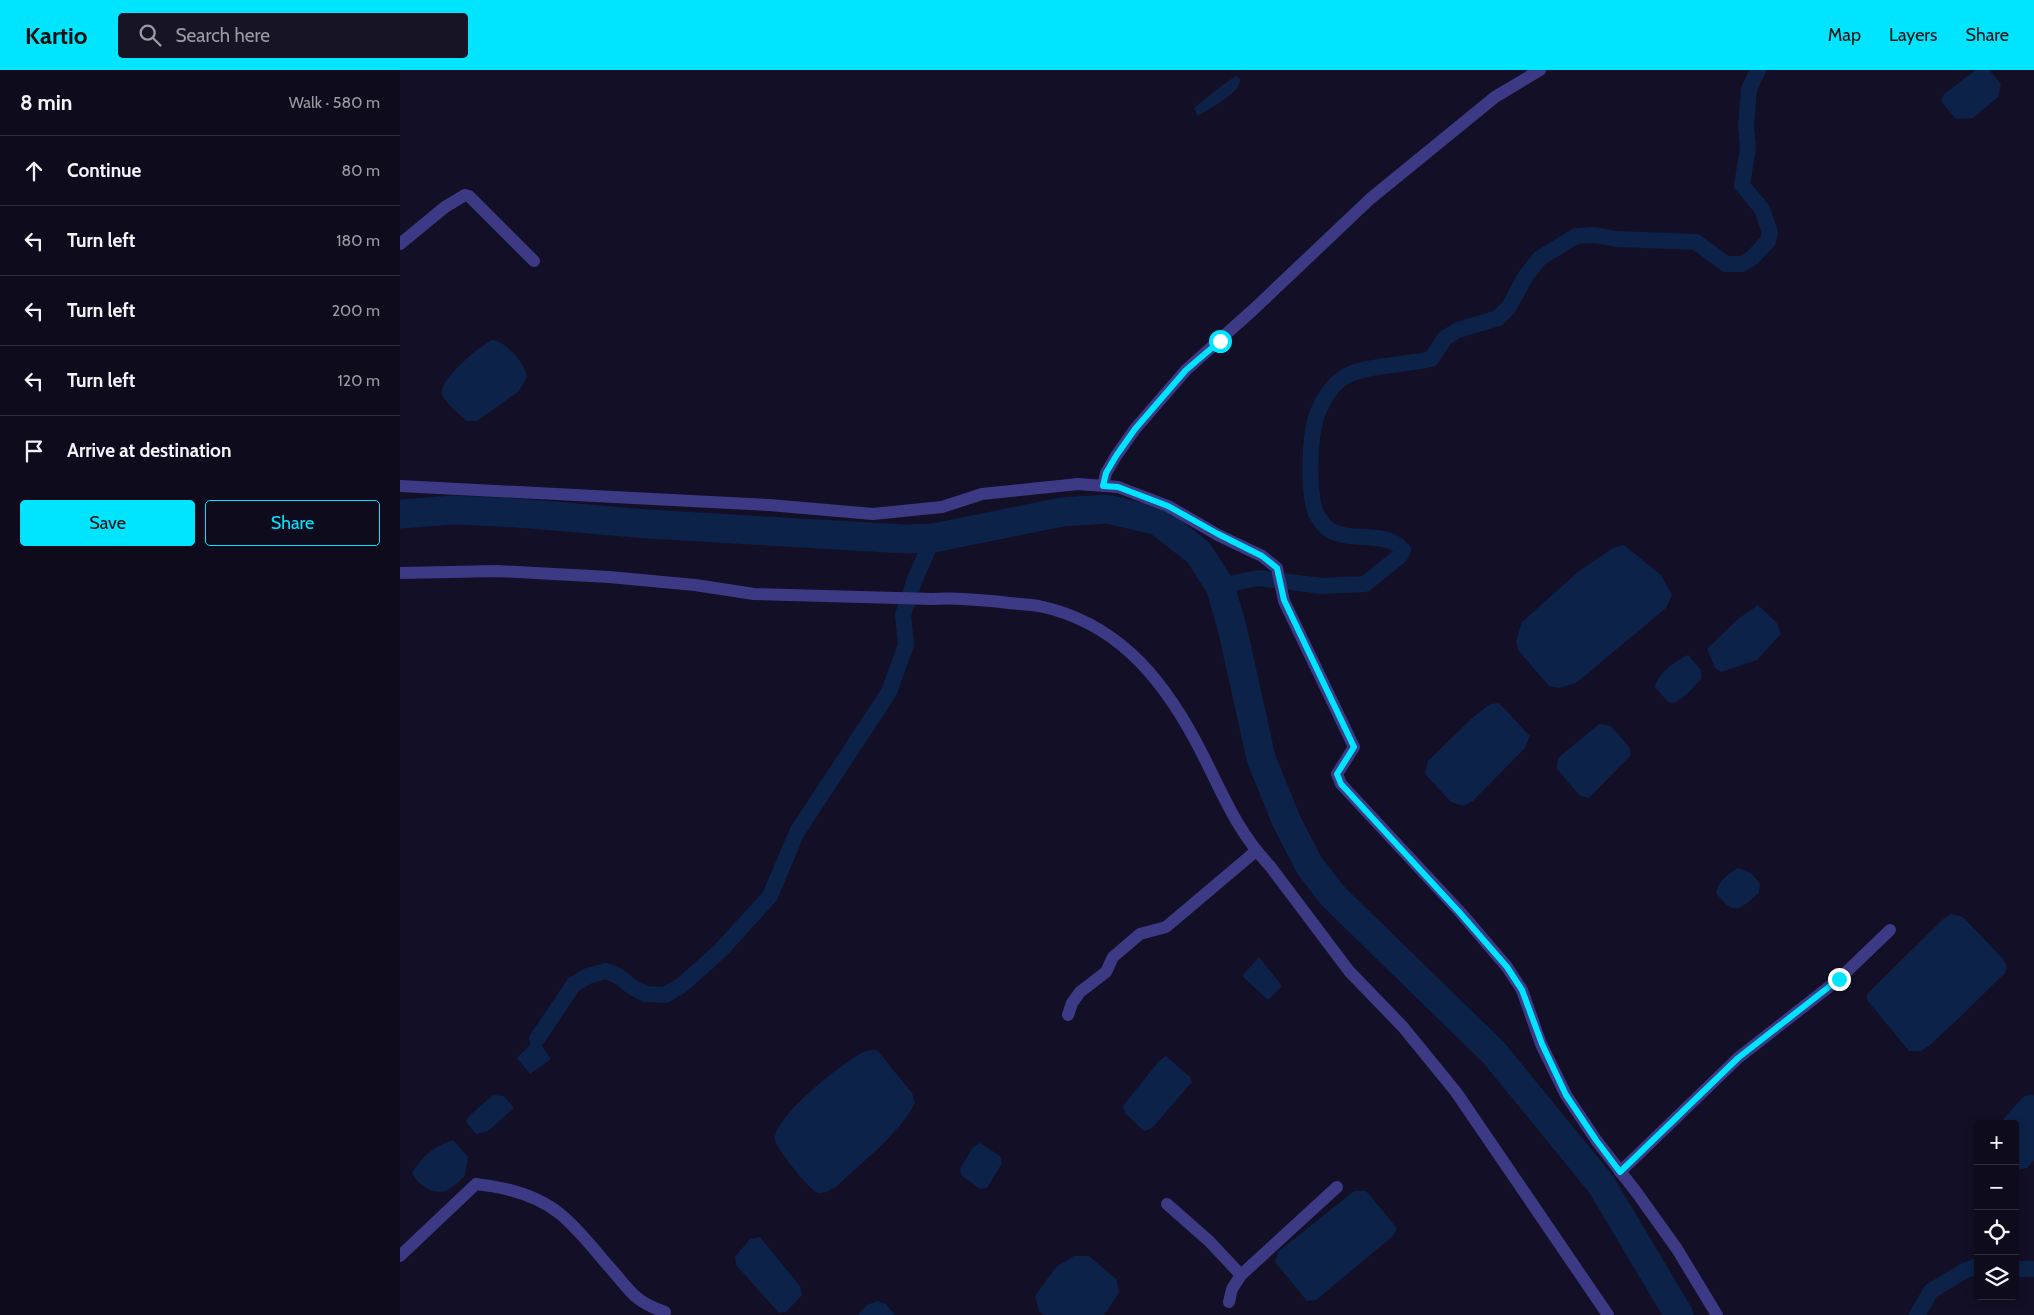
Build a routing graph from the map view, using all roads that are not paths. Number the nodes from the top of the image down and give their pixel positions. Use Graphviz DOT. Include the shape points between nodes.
graph roads {
  1 [pos="1540,70"];
  2 [pos="400,244"];
  3 [pos="534,261"];
  4 [pos="400,486"];
  5 [pos="1103,486"];
  6 [pos="400,573"];
  7 [pos="1256,851"];
  8 [pos="1890,930"];
  9 [pos="1068,1015"];
  10 [pos="1620,1172"];
  11 [pos="1338,1187"];
  12 [pos="1167,1204"];
  13 [pos="400,1256"];
  14 [pos="1242,1275"];
  15 [pos="1229,1302"];
  16 [pos="665,1312"];
  17 [pos="1608,1315"];
  18 [pos="1717,1315"];
  1 -- 5 [label="street" via="1495,97 1370,199 1186,370 1130,436 1106,473"];
  2 -- 3 [label="street" via="465,195 470,196"];
  4 -- 5 [label="street" via="769,505 873,514 942,507 982,494 1078,484"];
  5 -- 10 [label="street" via="1118,487 1168,506 1262,556 1277,568 1284,600 1354,747 1337,774 1341,784 1507,967 1522,990 1566,1095"];
  6 -- 7 [label="street" via="609,576 754,594 951,597 1039,606 1074,617 1128,649 1148,669 1195,739 1236,823"];
  7 -- 9 [label="street" via="1166,927 1140,934 1113,957 1106,972 1080,992"];
  7 -- 17 [label="street" via="1349,971 1403,1027 1456,1092"];
  8 -- 10 [label="street" via="1839,979 1738,1058"];
  10 -- 18 [label="street" via="1677,1249"];
  11 -- 14 [label="street"];
  12 -- 14 [label="street"];
  13 -- 16 [label="street" via="476,1184 496,1186 533,1198 558,1213 638,1300"];
  14 -- 15 [label="street" via="1232,1289"];
}
